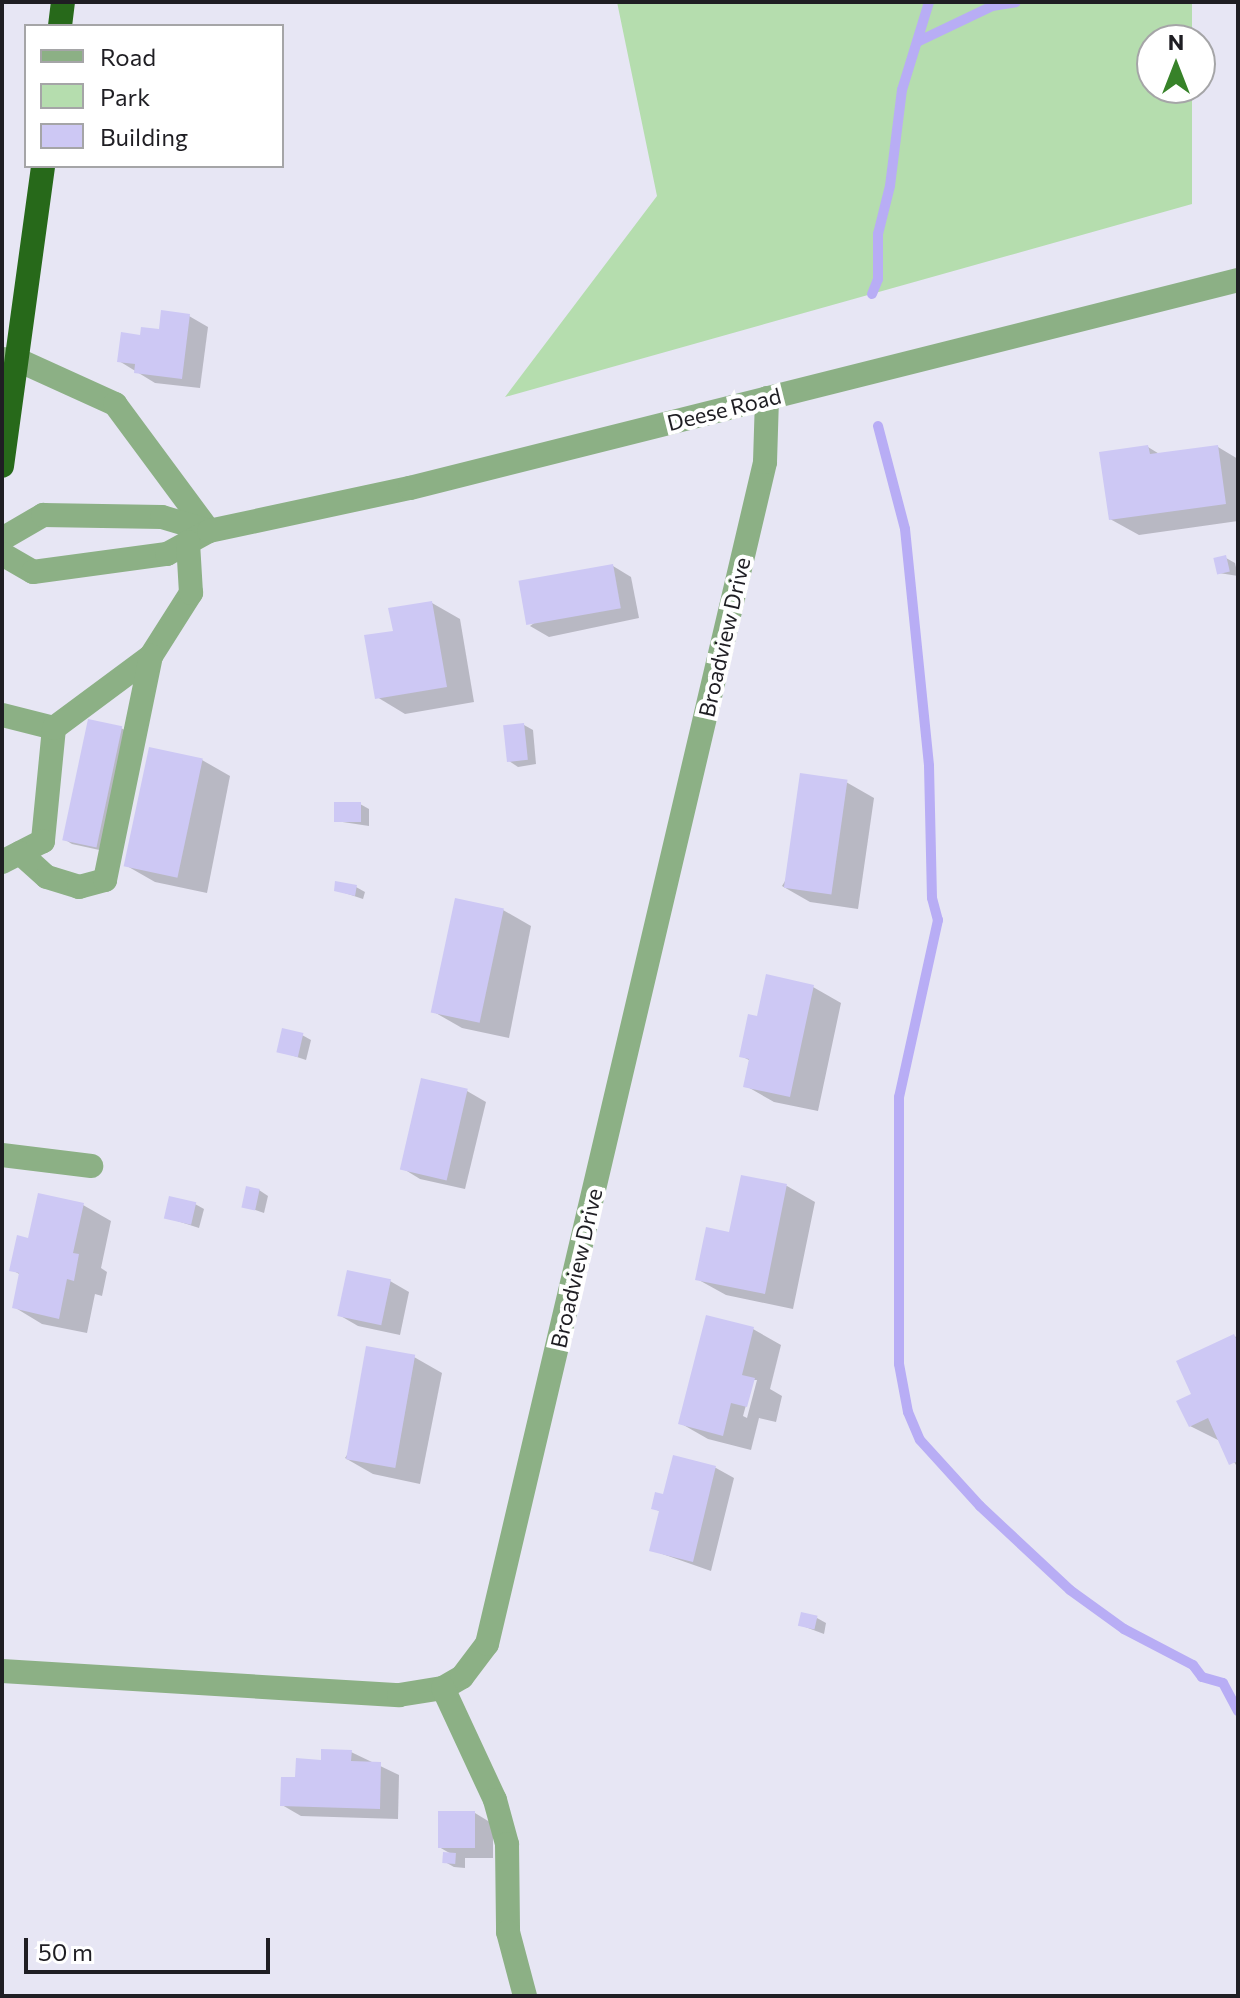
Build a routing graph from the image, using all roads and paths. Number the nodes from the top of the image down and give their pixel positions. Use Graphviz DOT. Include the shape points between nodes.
graph roads {
  1 [pos="63,2"];
  2 [pos="60,24"];
  3 [pos="43,168"];
  4 [pos="1238,280"];
  5 [pos="10,359"];
  6 [pos="767,398"];
  7 [pos="2,466"];
  8 [pos="198,537"];
  9 [pos="2,539"];
  10 [pos="2,554"];
  11 [pos="151,656"];
  12 [pos="2,715"];
  13 [pos="54,728"];
  14 [pos="11,858"];
  15 [pos="2,1155"];
  16 [pos="91,1166"];
  17 [pos="2,1671"];
  18 [pos="443,1688"];
  19 [pos="523,1989"];
  20 [pos="543,1996"];
  1 -- 2 [label="highway"];
  3 -- 5 [label="highway"];
  4 -- 6 [label="street, Deese Road"];
  5 -- 7 [label="highway"];
  5 -- 8 [label="street" via="115,404"];
  6 -- 8 [label="street, Deese Road"];
  6 -- 18 [label="street, Broadview Drive" via="765,462 492,1625 475,1663"];
  8 -- 9 [label="street, Deese Road" via="162,517 43,515"];
  8 -- 10 [label="street, Deese Road" via="167,554 33,572"];
  8 -- 11 [label="street" via="191,593"];
  11 -- 13 [label="street"];
  11 -- 14 [label="street" via="105,880 79,887"];
  12 -- 13 [label="street"];
  13 -- 14 [label="street" via="43,841"];
  15 -- 16 [label="street"];
  17 -- 18 [label="street, Broadview Drive" via="399,1695"];
  18 -- 19 [label="street" via="480,1760 507,1844 508,1932"];
  19 -- 20 [label="street"];
}
